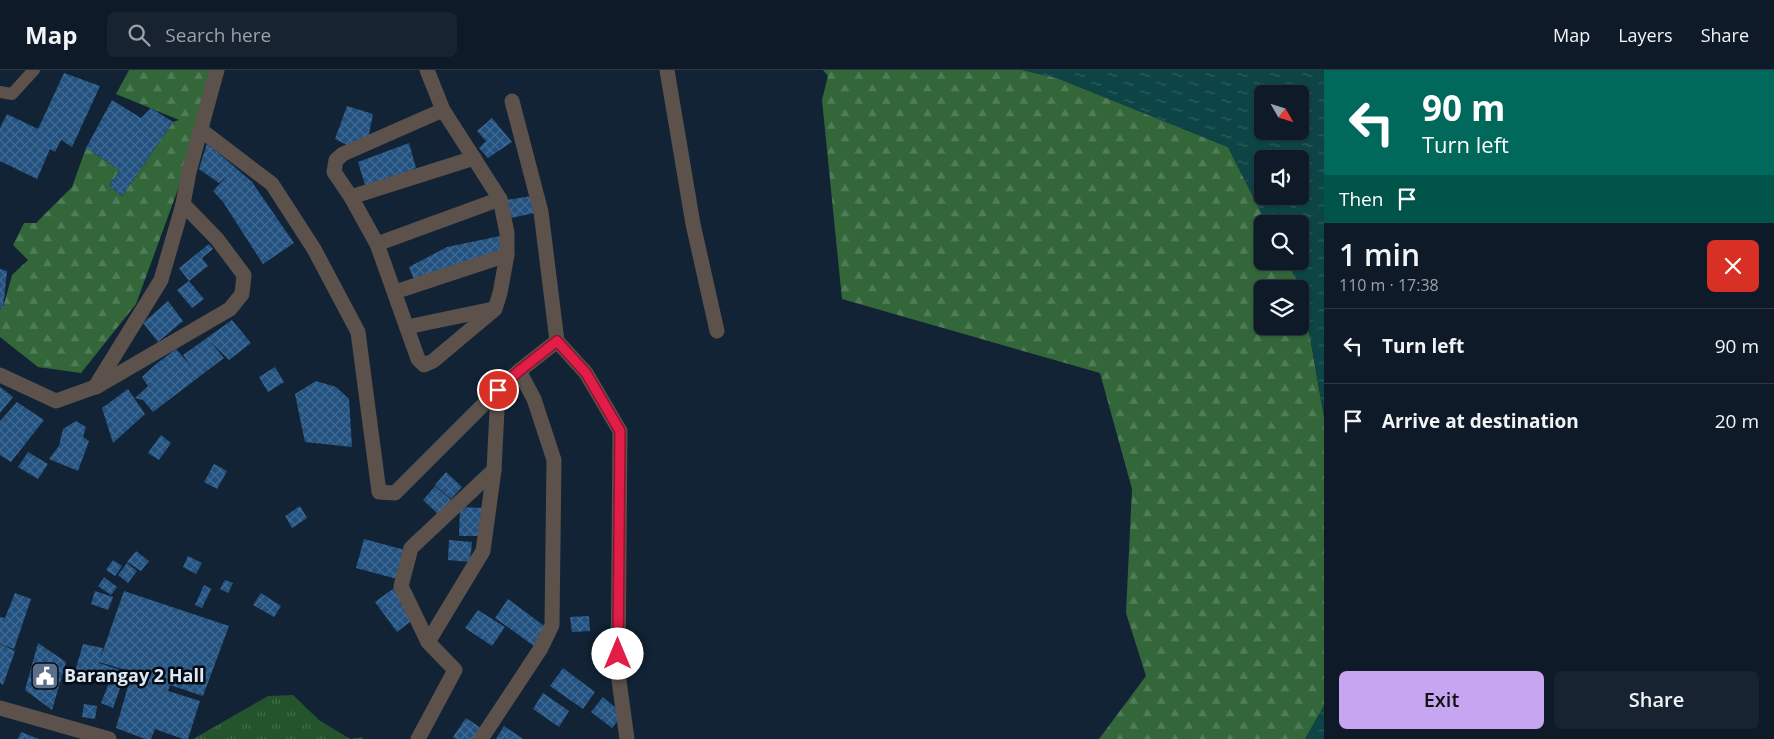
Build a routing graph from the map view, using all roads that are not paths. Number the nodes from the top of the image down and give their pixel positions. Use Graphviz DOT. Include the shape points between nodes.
graph roads {
  1 [pos="34,70"];
  2 [pos="217,70"];
  3 [pos="427,70"];
  4 [pos="666,70"];
  5 [pos="0,92"];
  6 [pos="512,101"];
  7 [pos="443,110"];
  8 [pos="201,130"];
  9 [pos="474,158"];
  10 [pos="351,197"];
  11 [pos="500,199"];
  12 [pos="183,204"];
  13 [pos="377,244"];
  14 [pos="507,255"];
  15 [pos="395,292"];
  16 [pos="495,309"];
  17 [pos="407,327"];
  18 [pos="717,331"];
  19 [pos="557,341"];
  20 [pos="519,371"];
  21 [pos="0,375"];
  22 [pos="95,387"];
  23 [pos="498,390"];
  24 [pos="494,470"];
  25 [pos="428,642"];
  26 [pos="0,708"];
  27 [pos="109,739"];
  28 [pos="418,739"];
  29 [pos="481,739"];
  30 [pos="627,739"];
  1 -- 5 [label="lane" via="12,94"];
  2 -- 8 [label="street"];
  3 -- 7 [label="street"];
  4 -- 18 [label="street" via="692,224"];
  6 -- 19 [label="street" via="541,212"];
  7 -- 9 [label="street"];
  7 -- 10 [label="street" via="336,160 334,172"];
  8 -- 12 [label="street"];
  8 -- 23 [label="street" via="272,184 314,249 358,332 379,492 395,493"];
  9 -- 10 [label="street"];
  9 -- 11 [label="street"];
  10 -- 13 [label="street"];
  11 -- 13 [label="street"];
  11 -- 14 [label="street"];
  12 -- 22 [label="street" via="161,280"];
  12 -- 22 [label="street" via="217,239 244,275 242,294 230,309"];
  13 -- 15 [label="street"];
  14 -- 15 [label="street"];
  14 -- 16 [label="street"];
  15 -- 17 [label="street"];
  16 -- 17 [label="street"];
  16 -- 17 [label="street" via="434,362 424,365 418,359"];
  19 -- 20 [label="street"];
  19 -- 30 [label="street" via="586,373 620,431 618,673"];
  20 -- 23 [label="street"];
  20 -- 29 [label="street" via="534,400 554,460 552,625 541,648"];
  21 -- 22 [label="street" via="56,401"];
  23 -- 24 [label="street"];
  24 -- 25 [label="street" via="483,550"];
  24 -- 25 [label="street" via="411,548 401,586"];
  25 -- 28 [label="street" via="455,670"];
  26 -- 27 [label="street"];
}
